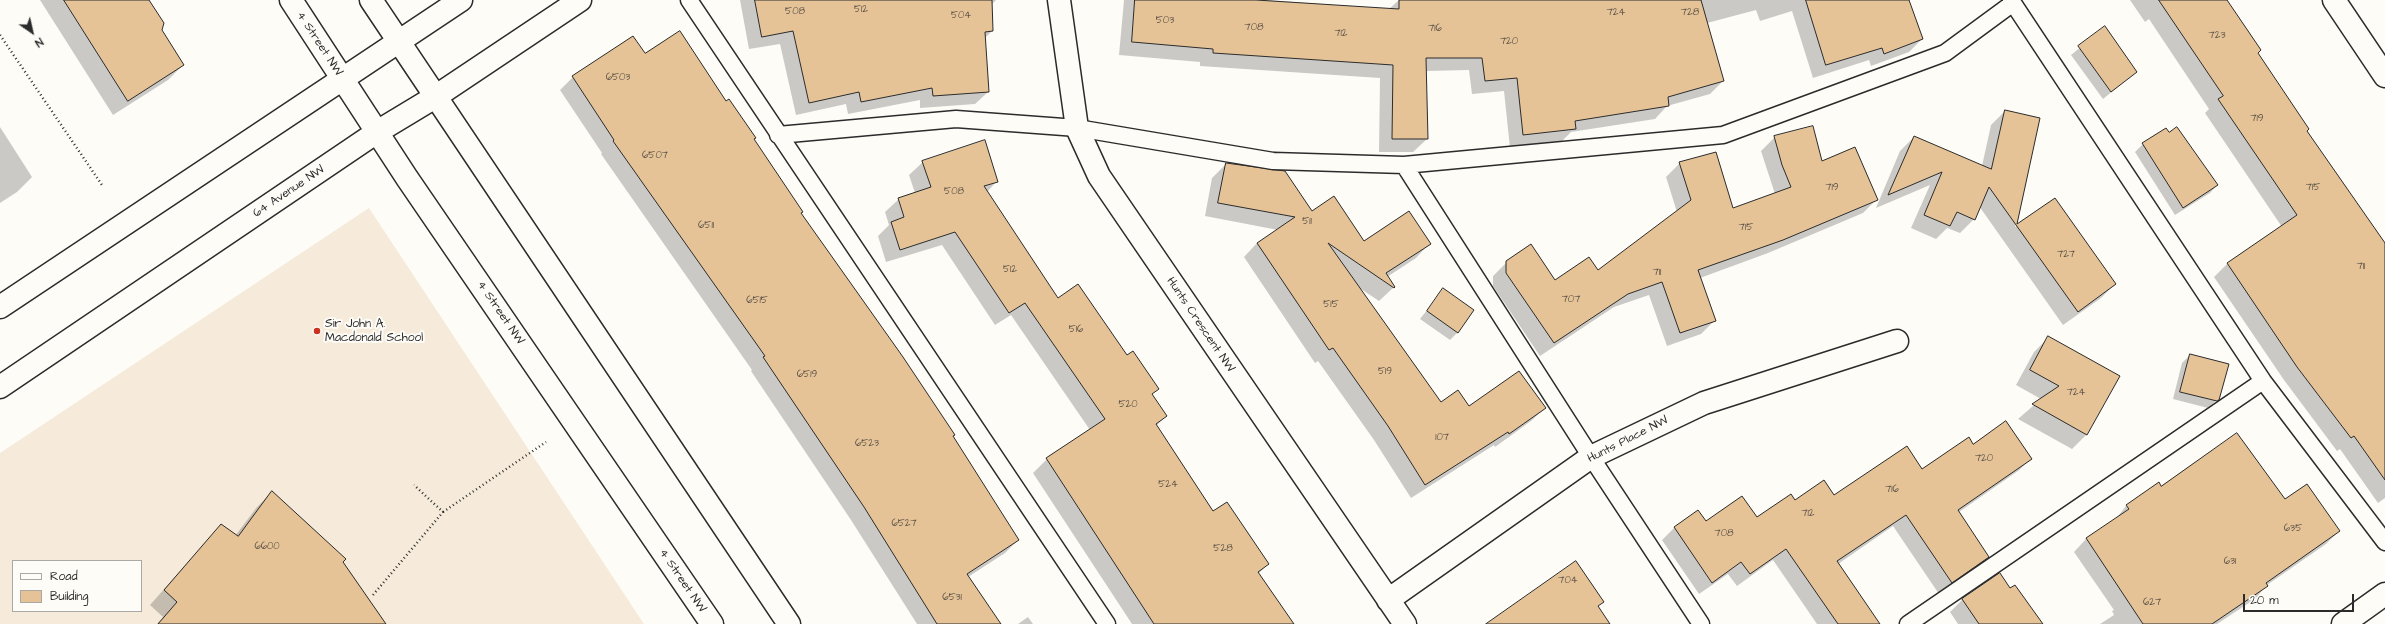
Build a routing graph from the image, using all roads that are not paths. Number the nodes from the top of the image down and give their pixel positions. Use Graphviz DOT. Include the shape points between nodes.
graph roads {
  1 [pos="291,0"];
  2 [pos="371,0"];
  3 [pos="461,0"];
  4 [pos="580,0"];
  5 [pos="689,0"];
  6 [pos="1059,0"];
  7 [pos="2334,0"];
  8 [pos="2012,1"];
  9 [pos="399,42"];
  10 [pos="2385,76"];
  11 [pos="343,80"];
  12 [pos="435,97"];
  13 [pos="1077,128"];
  14 [pos="377,132"];
  15 [pos="778,135"];
  16 [pos="1404,165"];
  17 [pos="0,307"];
  18 [pos="1898,340"];
  19 [pos="2263,381"];
  20 [pos="0,386"];
  21 [pos="1591,457"];
  22 [pos="2385,542"];
  23 [pos="2385,594"];
  24 [pos="1388,600"];
  25 [pos="712,624"];
  26 [pos="789,624"];
  27 [pos="1107,624"];
  28 [pos="1404,624"];
  29 [pos="1701,624"];
  30 [pos="1908,624"];
  31 [pos="2343,624"];
  1 -- 11 [label="main road, 4 Street NW"];
  2 -- 9 [label="main road"];
  3 -- 9 [label="main road"];
  4 -- 12 [label="main road, 64 Avenue NW"];
  5 -- 15 [label="lane"];
  6 -- 13 [label="main road, Hunts Crescent NW"];
  7 -- 10 [label="main road"];
  8 -- 16 [label="lane" via="1945,53 1723,135"];
  8 -- 19 [label="lane"];
  9 -- 11 [label="main road"];
  9 -- 12 [label="main road"];
  11 -- 14 [label="main road, 4 Street NW"];
  11 -- 17 [label="main road" via="306,102"];
  12 -- 14 [label="main road, 64 Avenue NW"];
  12 -- 26 [label="main road"];
  13 -- 15 [label="lane" via="956,119"];
  13 -- 16 [label="lane" via="1273,161"];
  13 -- 24 [label="main road, Hunts Crescent NW" via="1099,176"];
  14 -- 20 [label="main road, 64 Avenue NW"];
  14 -- 25 [label="main road, 4 Street NW"];
  15 -- 27 [label="lane"];
  16 -- 21 [label="lane"];
  18 -- 21 [label="main road, Hunts Place NW" via="1704,402"];
  19 -- 22 [label="lane"];
  19 -- 30 [label="lane"];
  21 -- 24 [label="main road, Hunts Place NW"];
  21 -- 29 [label="lane"];
  23 -- 31 [label="main road"];
  24 -- 28 [label="main road, Hunts Crescent NW"];
}
